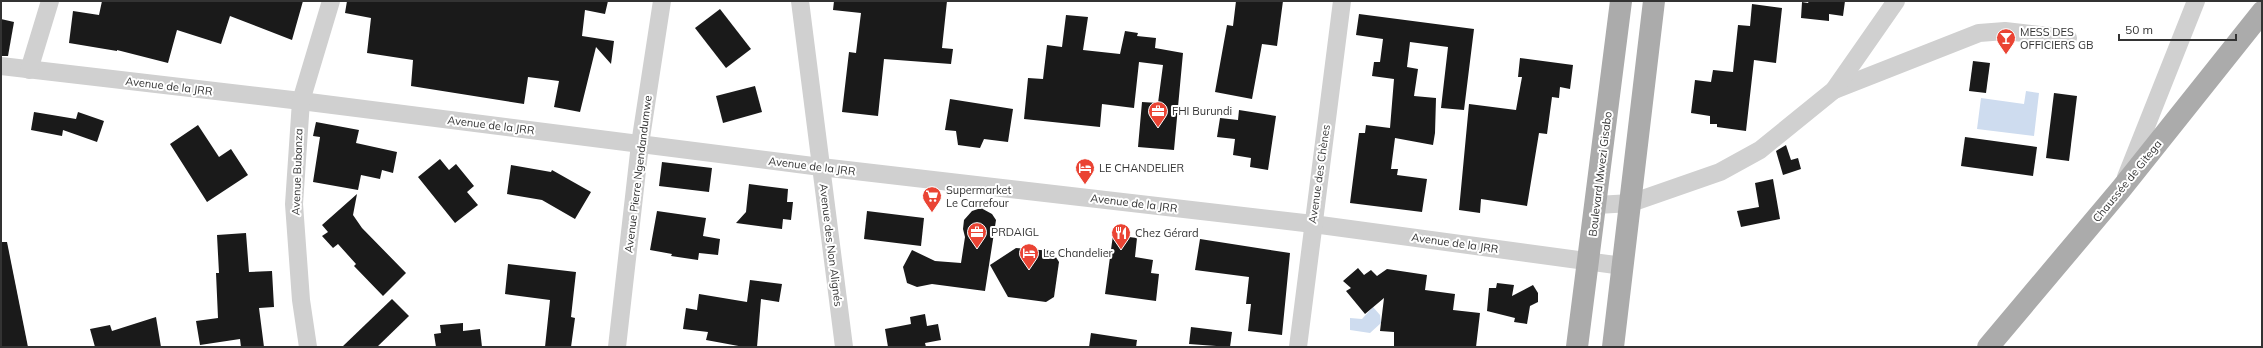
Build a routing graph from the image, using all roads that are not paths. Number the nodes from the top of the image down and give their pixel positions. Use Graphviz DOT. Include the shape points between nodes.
graph roads {
  1 [pos="50,1"];
  2 [pos="331,1"];
  3 [pos="662,1"];
  4 [pos="800,1"];
  5 [pos="1342,1"];
  6 [pos="1621,1"];
  7 [pos="1654,1"];
  8 [pos="1896,1"];
  9 [pos="2196,1"];
  10 [pos="2262,12"];
  11 [pos="2068,38"];
  12 [pos="1,66"];
  13 [pos="29,70"];
  14 [pos="1834,90"];
  15 [pos="301,101"];
  16 [pos="640,144"];
  17 [pos="821,167"];
  18 [pos="2121,189"];
  19 [pos="1596,204"];
  20 [pos="1631,204"];
  21 [pos="1313,224"];
  22 [pos="1588,261"];
  23 [pos="1623,266"];
  24 [pos="308,347"];
  25 [pos="617,347"];
  26 [pos="844,347"];
  27 [pos="1298,347"];
  28 [pos="1578,347"];
  29 [pos="1613,347"];
  30 [pos="1988,347"];
  1 -- 13 [label="street"];
  2 -- 15 [label="street, Avenue Bubanza"];
  3 -- 16 [label="street, Avenue Pierre Ngendandumwe"];
  4 -- 17 [label="street, Avenue des Non Alignés"];
  5 -- 21 [label="street, Avenue des Chènes"];
  6 -- 19 [label="main road, Boulevard Mwezi Gisabo"];
  7 -- 20 [label="main road"];
  8 -- 14 [label="street"];
  9 -- 18 [label="street"];
  10 -- 18 [label="main road, Chaussée de Gitega"];
  11 -- 14 [label="street" via="2004,31 1979,33"];
  12 -- 13 [label="street, Avenue de la JRR"];
  13 -- 15 [label="street, Avenue de la JRR"];
  14 -- 20 [label="street" via="1760,150 1720,172"];
  15 -- 16 [label="street, Avenue de la JRR"];
  15 -- 24 [label="street, Avenue Bubanza" via="294,204 301,300"];
  16 -- 17 [label="street, Avenue de la JRR"];
  16 -- 25 [label="street, Avenue Pierre Ngendandumwe"];
  17 -- 21 [label="street, Avenue de la JRR"];
  17 -- 26 [label="street, Avenue des Non Alignés"];
  18 -- 30 [label="main road, Chaussée de Gitega"];
  19 -- 20 [label="street"];
  19 -- 22 [label="main road, Boulevard Mwezi Gisabo"];
  20 -- 23 [label="main road"];
  21 -- 22 [label="street, Avenue de la JRR"];
  21 -- 27 [label="street, Avenue des Chènes"];
  22 -- 23 [label="street, Avenue de la JRR"];
  22 -- 28 [label="main road, Boulevard Mwezi Gisabo"];
  23 -- 29 [label="main road"];
}
